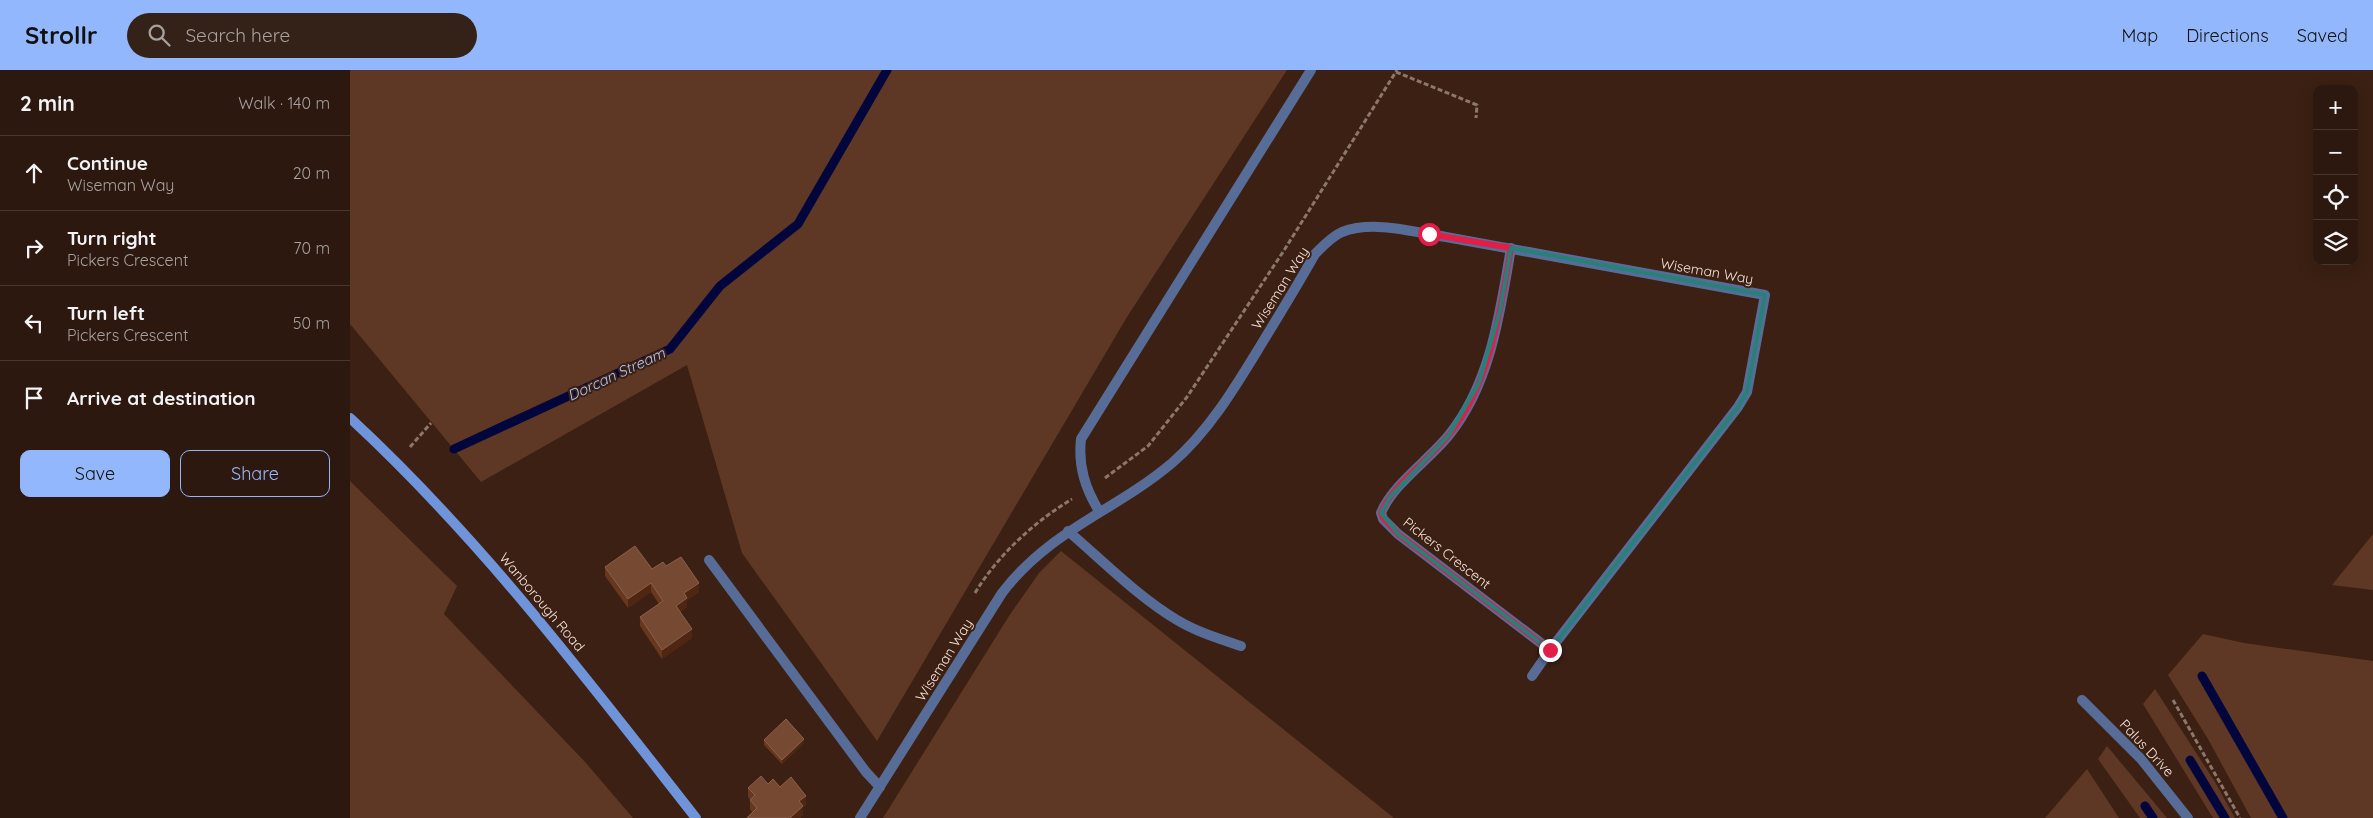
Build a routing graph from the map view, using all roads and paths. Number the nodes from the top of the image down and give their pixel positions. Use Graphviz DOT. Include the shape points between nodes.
graph roads {
  1 [pos="1311,70"];
  2 [pos="1397,71"];
  3 [pos="1476,118"];
  4 [pos="1511,248"];
  5 [pos="350,418"];
  6 [pos="432,423"];
  7 [pos="396,462"];
  8 [pos="1086,490"];
  9 [pos="1099,511"];
  10 [pos="1068,531"];
  11 [pos="709,560"];
  12 [pos="973,598"];
  13 [pos="1241,646"];
  14 [pos="1550,650"];
  15 [pos="1532,676"];
  16 [pos="2082,700"];
  17 [pos="2173,700"];
  18 [pos="880,787"];
  19 [pos="696,818"];
  20 [pos="860,818"];
  21 [pos="2188,818"];
  22 [pos="2240,818"];
  1 -- 8 [label="street" via="1088,424 1081,439 1079,458"];
  2 -- 3 [label="path" via="1477,105"];
  2 -- 8 [label="path" via="1253,298 1177,410 1148,446"];
  4 -- 9 [label="street, Wiseman Way" via="1364,227 1329,239 1315,254 1234,388 1189,448 1153,478"];
  4 -- 14 [label="street, Pickers Crescent" via="1494,337 1479,383 1449,435 1390,496 1381,513 1398,534"];
  4 -- 14 [label="street, Wiseman Way" via="1765,295 1747,392 1738,407"];
  5 -- 7 [label="street, Wanborough Road"];
  6 -- 7 [label="path"];
  7 -- 19 [label="street, Wanborough Road" via="467,535 563,647"];
  8 -- 9 [label="street"];
  8 -- 12 [label="path" via="1029,530 998,562"];
  9 -- 10 [label="street, Wiseman Way"];
  10 -- 13 [label="street" via="1146,599 1178,621"];
  10 -- 18 [label="street, Wiseman Way" via="1039,552 1002,594"];
  11 -- 18 [label="street"];
  14 -- 15 [label="street"];
  16 -- 21 [label="street, Palus Drive" via="2141,758"];
  17 -- 22 [label="path"];
  18 -- 20 [label="street, Wiseman Way"];
}
